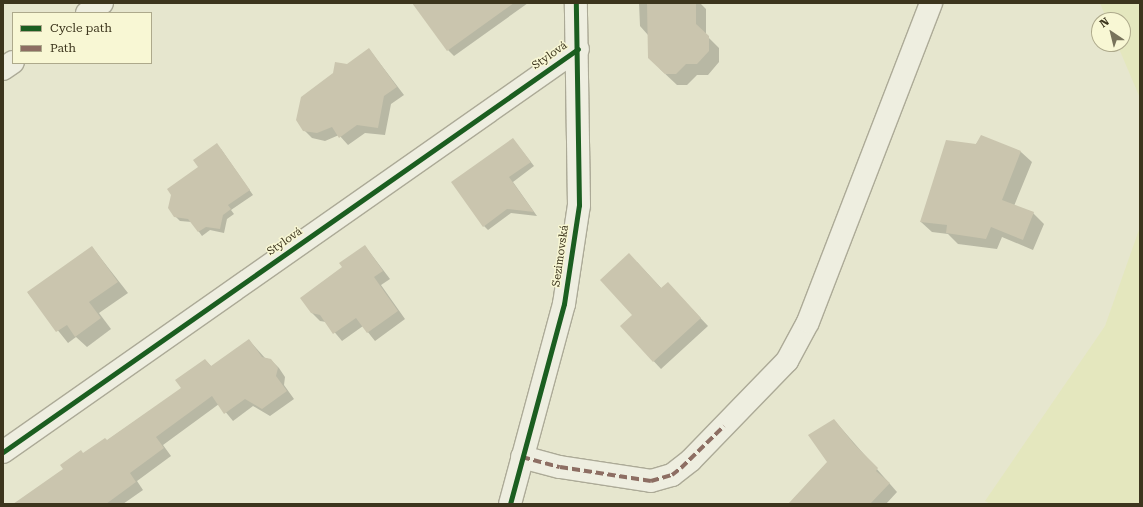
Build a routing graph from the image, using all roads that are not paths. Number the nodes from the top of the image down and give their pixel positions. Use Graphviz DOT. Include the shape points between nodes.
graph roads {
  1 [pos="102,3"];
  2 [pos="576,3"];
  3 [pos="931,3"];
  4 [pos="88,12"];
  5 [pos="578,48"];
  6 [pos="12,63"];
  7 [pos="3,69"];
  8 [pos="3,452"];
  9 [pos="522,457"];
  10 [pos="510,504"];
  1 -- 4 [label="street"];
  2 -- 5 [label="street, Sezimovská"];
  3 -- 9 [label="street" via="808,322 787,361 690,460 672,475 651,480 560,467"];
  5 -- 8 [label="street, Stylová"];
  5 -- 9 [label="street, Sezimovská" via="578,205 564,304"];
  6 -- 7 [label="street"];
  9 -- 10 [label="street, Sezimovská"];
}
